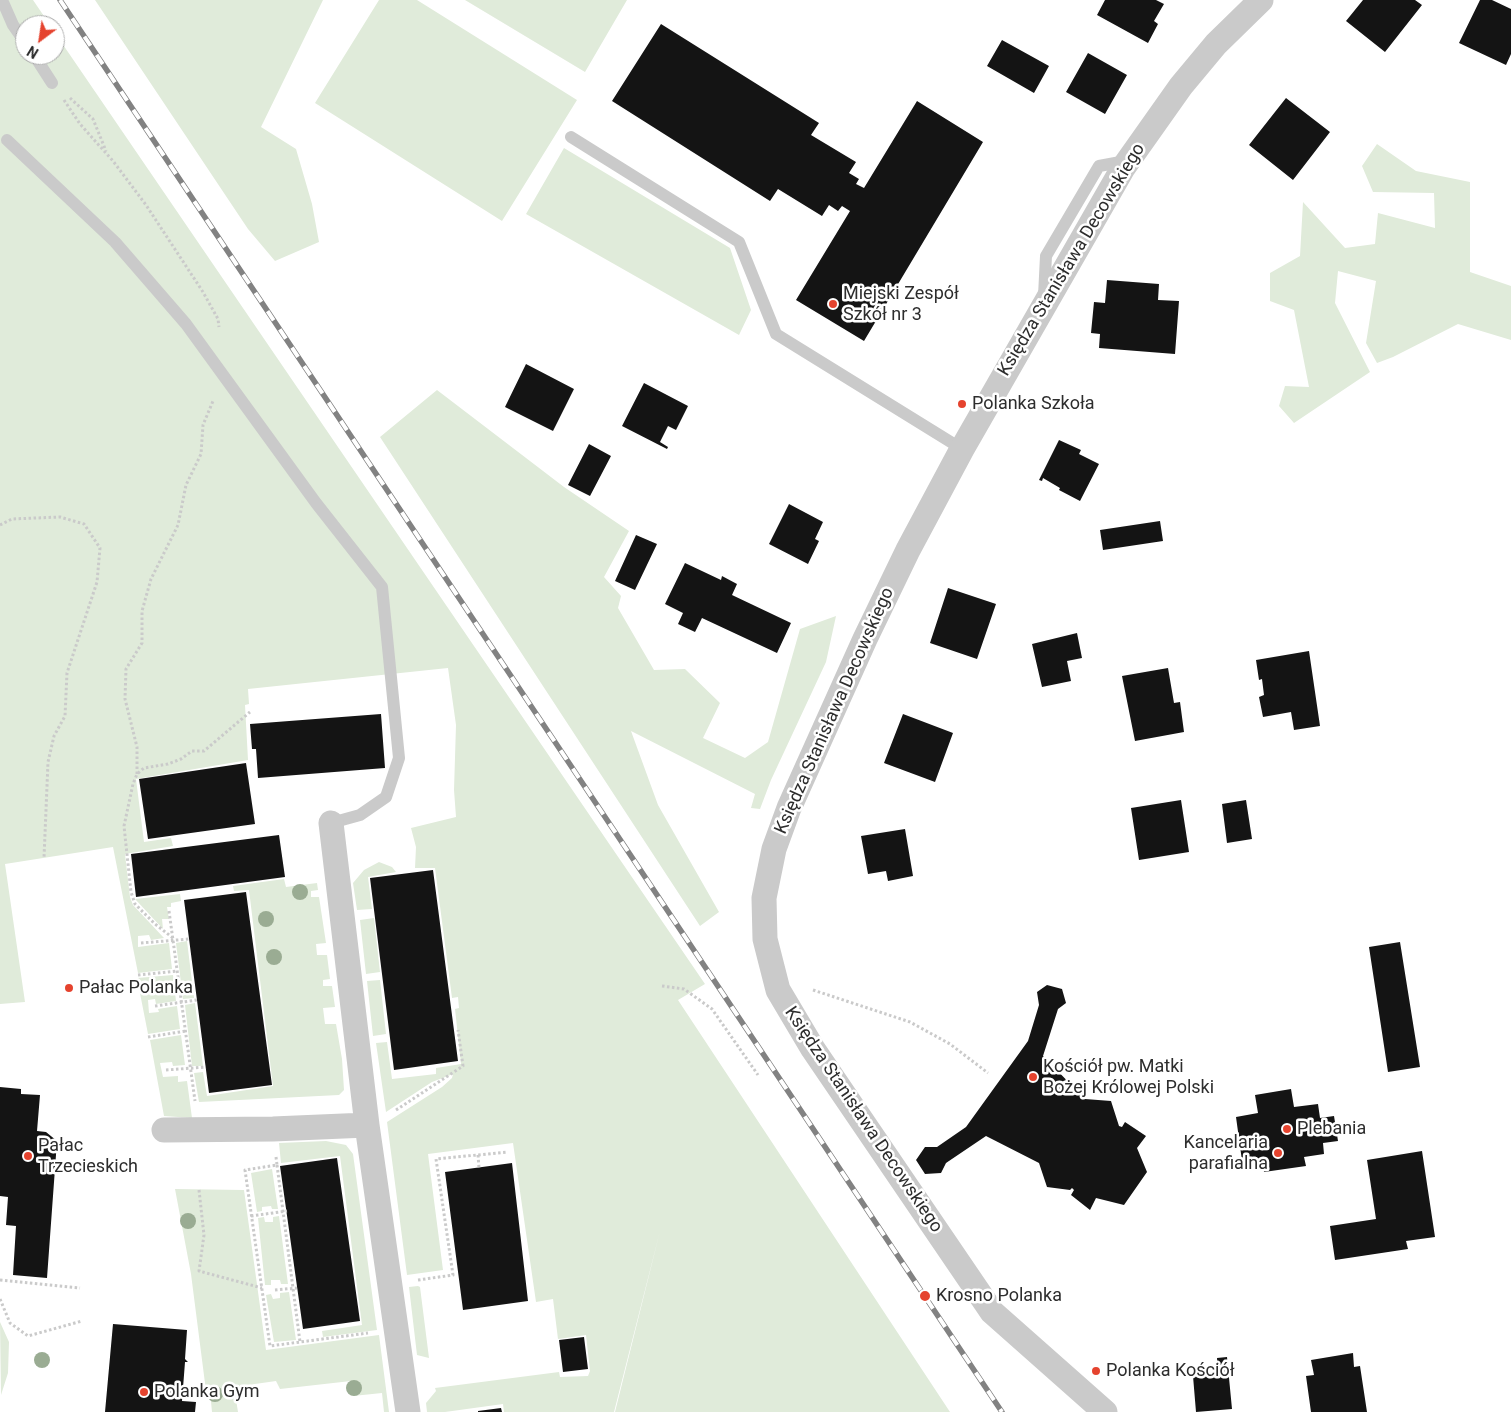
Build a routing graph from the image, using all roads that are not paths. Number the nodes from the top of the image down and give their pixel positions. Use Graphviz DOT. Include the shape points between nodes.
graph roads {
  1 [pos="2,0"];
  2 [pos="1261,0"];
  3 [pos="15,27"];
  4 [pos="40,65"];
  5 [pos="52,83"];
  6 [pos="572,137"];
  7 [pos="7,140"];
  8 [pos="962,449"];
  9 [pos="331,823"];
  10 [pos="378,1120"];
  11 [pos="164,1130"];
  12 [pos="408,1412"];
  13 [pos="1105,1412"];
  1 -- 3 [label="lane"];
  2 -- 8 [label="street, Księdza Stanisława Decowskiego" via="1216,44 1181,86 1129,160"];
  4 -- 5 [label="lane"];
  6 -- 8 [label="lane" via="739,242 776,334"];
  7 -- 9 [label="lane" via="115,242 186,324 316,503 382,587 399,758 386,797 360,815"];
  8 -- 13 [label="street, Księdza Stanisława Decowskiego" via="886,594 789,808 774,849 764,898 765,939 778,990 813,1050 992,1312"];
  9 -- 10 [label="street"];
  10 -- 11 [label="street" via="273,1129"];
  10 -- 12 [label="street" via="397,1330"];
}
